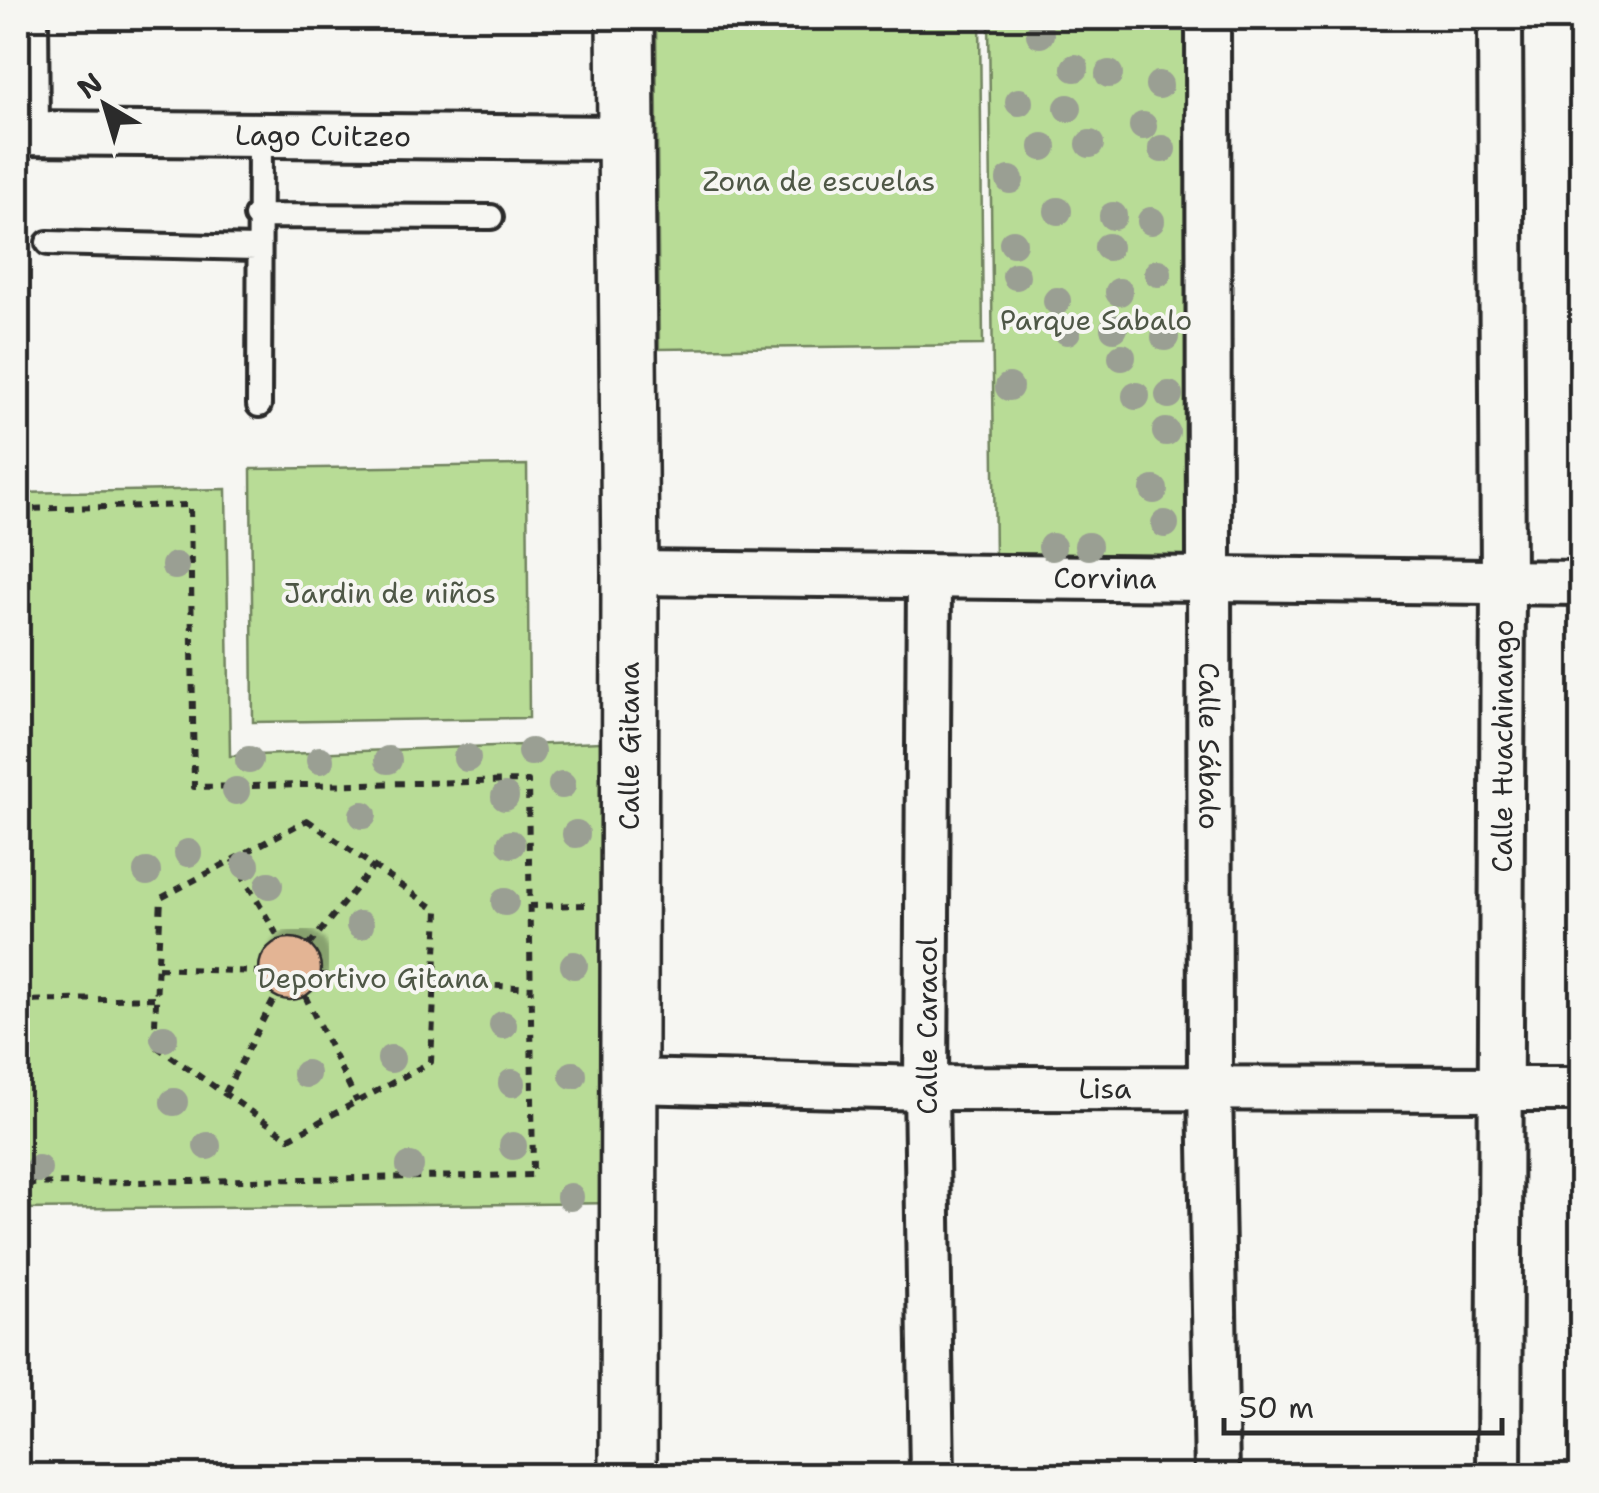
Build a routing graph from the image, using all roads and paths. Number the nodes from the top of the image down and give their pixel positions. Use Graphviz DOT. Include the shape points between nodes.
graph roads {
  1 [pos="26,18"];
  2 [pos="625,18"];
  3 [pos="1208,18"];
  4 [pos="1500,18"];
  5 [pos="22,133"];
  6 [pos="260,133"];
  7 [pos="627,138"];
  8 [pos="256,216"];
  9 [pos="491,217"];
  10 [pos="48,243"];
  11 [pos="256,248"];
  12 [pos="259,405"];
  13 [pos="18,508"];
  14 [pos="630,574"];
  15 [pos="928,576"];
  16 [pos="1212,580"];
  17 [pos="1503,581"];
  18 [pos="1582,582"];
  19 [pos="233,860"];
  20 [pos="374,866"];
  21 [pos="628,904"];
  22 [pos="529,906"];
  23 [pos="280,940"];
  24 [pos="310,945"];
  25 [pos="158,968"];
  26 [pos="259,972"];
  27 [pos="320,976"];
  28 [pos="435,981"];
  29 [pos="530,988"];
  30 [pos="305,996"];
  31 [pos="276,997"];
  32 [pos="156,998"];
  33 [pos="18,1001"];
  34 [pos="630,1081"];
  35 [pos="1210,1087"];
  36 [pos="1501,1087"];
  37 [pos="926,1088"];
  38 [pos="1582,1089"];
  39 [pos="225,1094"];
  40 [pos="357,1102"];
  41 [pos="18,1184"];
  42 [pos="628,1476"];
  43 [pos="932,1476"];
  44 [pos="1217,1476"];
  45 [pos="1499,1476"];
  1 -- 5 [label="street"];
  2 -- 7 [label="street, Calle Gitana"];
  3 -- 16 [label="street, Calle Sábalo"];
  4 -- 17 [label="street, Calle Huachinango"];
  5 -- 6 [label="street, Lago Cuitzeo"];
  6 -- 7 [label="street, Lago Cuitzeo"];
  6 -- 8 [label="lane"];
  7 -- 14 [label="street, Calle Gitana"];
  8 -- 9 [label="lane"];
  8 -- 11 [label="lane"];
  10 -- 11 [label="lane"];
  11 -- 12 [label="lane"];
  13 -- 22 [label="path" via="190,505 194,787 528,780"];
  14 -- 15 [label="street, Corvina"];
  14 -- 21 [label="street, Calle Gitana"];
  15 -- 16 [label="street, Corvina"];
  15 -- 37 [label="street, Calle Caracol"];
  16 -- 17 [label="street, Corvina"];
  16 -- 35 [label="street, Calle Sábalo"];
  17 -- 18 [label="street, Corvina"];
  17 -- 36 [label="street, Calle Huachinango"];
  19 -- 20 [label="path" via="306,820"];
  19 -- 23 [label="path"];
  19 -- 25 [label="path" via="160,898"];
  20 -- 24 [label="path"];
  20 -- 28 [label="path" via="438,910"];
  21 -- 22 [label="path"];
  21 -- 34 [label="street, Calle Gitana"];
  22 -- 29 [label="path"];
  25 -- 26 [label="path"];
  25 -- 32 [label="path"];
  27 -- 28 [label="path"];
  28 -- 29 [label="path"];
  28 -- 40 [label="path" via="431,1062"];
  29 -- 41 [label="path" via="533,1174"];
  30 -- 40 [label="path"];
  31 -- 39 [label="path"];
  32 -- 33 [label="path"];
  32 -- 39 [label="path" via="154,1045"];
  34 -- 37 [label="street, Lisa"];
  34 -- 42 [label="street, Calle Gitana"];
  35 -- 36 [label="street, Lisa"];
  35 -- 37 [label="street, Lisa"];
  35 -- 44 [label="street, Calle Sábalo"];
  36 -- 38 [label="street, Lisa"];
  36 -- 45 [label="street, Calle Huachinango"];
  37 -- 43 [label="street, Calle Caracol"];
  39 -- 40 [label="path" via="289,1138"];
}
